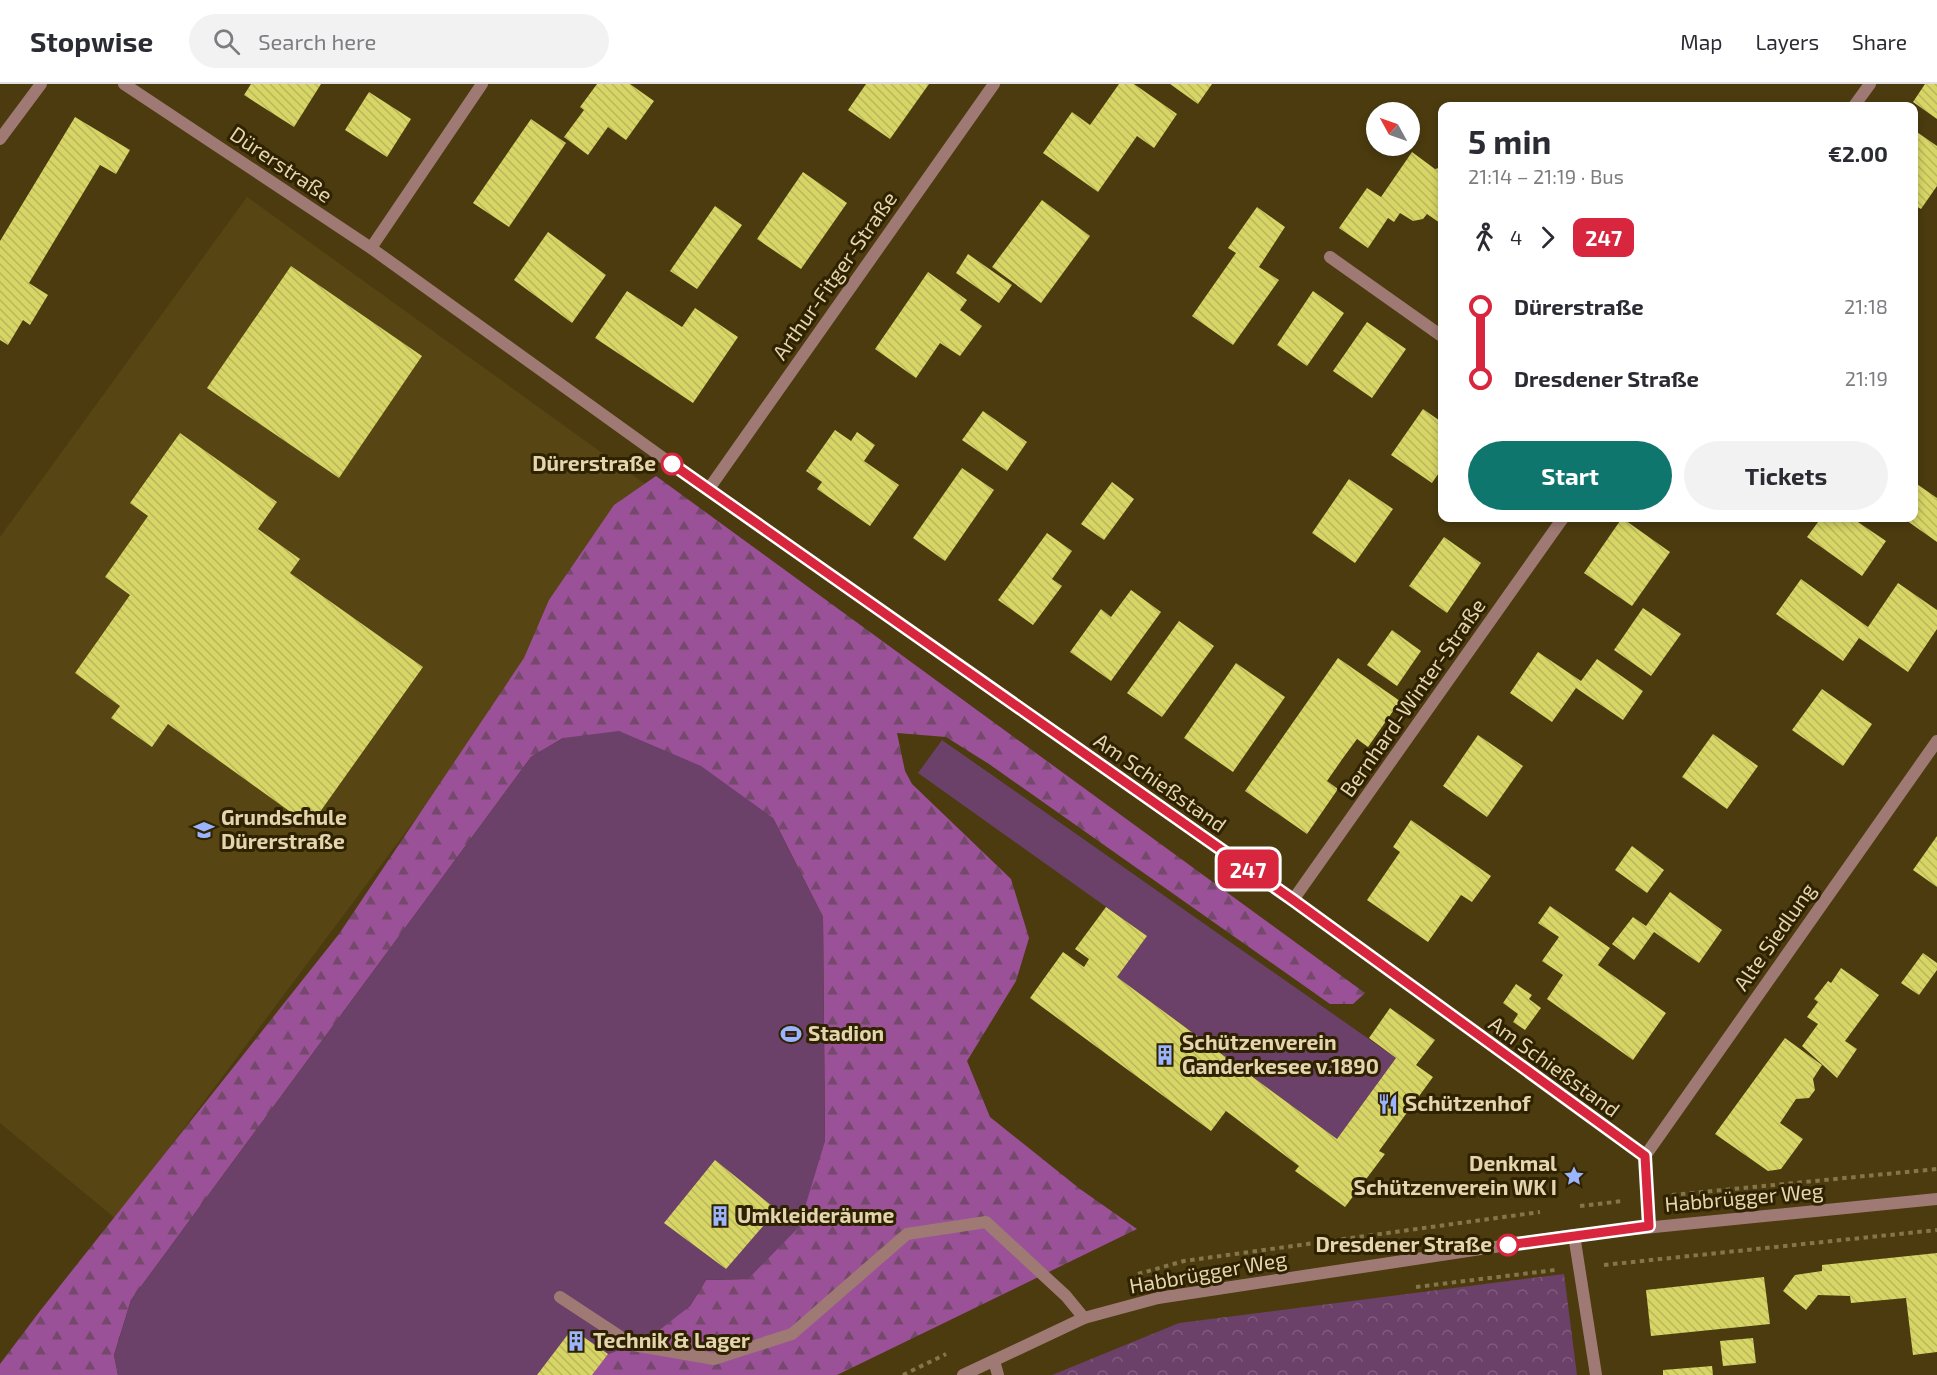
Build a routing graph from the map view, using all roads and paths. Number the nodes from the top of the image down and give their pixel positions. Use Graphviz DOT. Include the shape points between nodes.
graph roads {
  1 [pos="41,84"];
  2 [pos="124,84"];
  3 [pos="482,84"];
  4 [pos="994,84"];
  5 [pos="1870,84"];
  6 [pos="1857,102"];
  7 [pos="0,139"];
  8 [pos="371,248"];
  9 [pos="1329,257"];
  10 [pos="1438,333"];
  11 [pos="708,490"];
  12 [pos="1560,522"];
  13 [pos="1937,741"];
  14 [pos="1293,900"];
  15 [pos="1645,1156"];
  16 [pos="1937,1199"];
  17 [pos="1649,1226"];
  18 [pos="1937,1230"];
  19 [pos="1574,1235"];
  20 [pos="1578,1267"];
  21 [pos="1414,1287"];
  22 [pos="560,1297"];
  23 [pos="1084,1318"];
  24 [pos="994,1361"];
  25 [pos="963,1375"];
  26 [pos="998,1375"];
  27 [pos="1596,1375"];
  1 -- 7 [label="street"];
  2 -- 8 [label="street, Dürerstraße"];
  3 -- 8 [label="street"];
  4 -- 11 [label="street, Arthur-Fitger-Straße"];
  5 -- 6 [label="street"];
  8 -- 11 [label="street, Dürerstraße"];
  9 -- 10 [label="street"];
  11 -- 14 [label="street, Am Schießstand"];
  12 -- 14 [label="street, Bernhard-Winter-Straße"];
  13 -- 15 [label="street, Alte Siedlung"];
  14 -- 15 [label="street, Am Schießstand"];
  15 -- 17 [label="street"];
  16 -- 17 [label="street, Habbrügger Weg"];
  17 -- 19 [label="street, Habbrügger Weg"];
  18 -- 20 [label="path"];
  19 -- 20 [label="street"];
  19 -- 23 [label="street, Habbrügger Weg" via="1158,1298"];
  20 -- 21 [label="path"];
  20 -- 27 [label="street"];
  22 -- 23 [label="street" via="633,1345 714,1359 792,1334 907,1234 987,1222"];
  23 -- 24 [label="street, Habbrügger Weg"];
  24 -- 25 [label="street, Habbrügger Weg"];
  24 -- 26 [label="street"];
}
